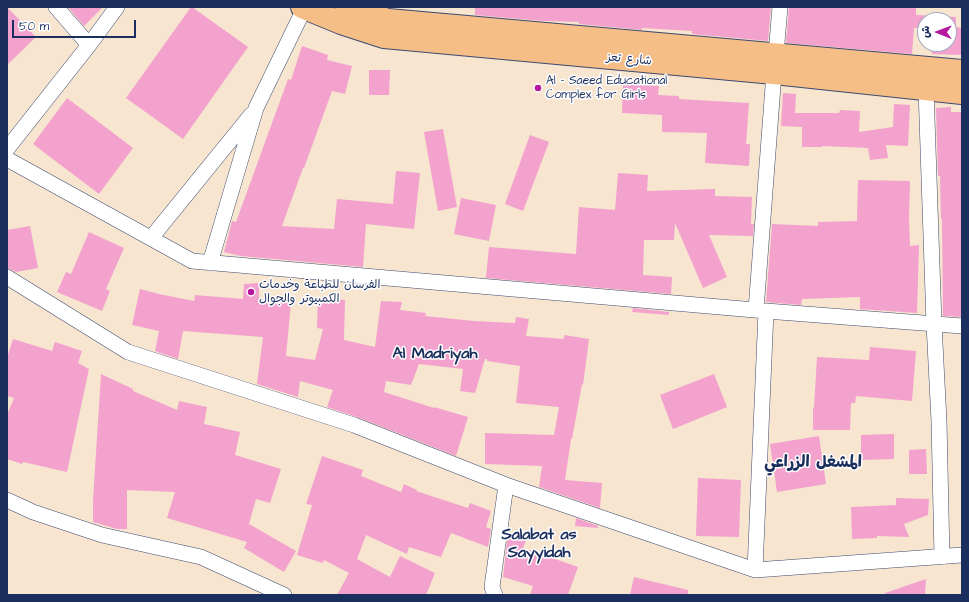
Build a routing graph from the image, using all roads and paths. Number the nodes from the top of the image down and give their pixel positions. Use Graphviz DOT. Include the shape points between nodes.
graph roads {
  1 [pos="56,7"];
  2 [pos="117,7"];
  3 [pos="346,7"];
  4 [pos="780,7"];
  5 [pos="304,8"];
  6 [pos="390,13"];
  7 [pos="89,45"];
  8 [pos="775,64"];
  9 [pos="962,71"];
  10 [pos="926,89"];
  11 [pos="962,92"];
  12 [pos="256,108"];
  13 [pos="7,149"];
  14 [pos="7,158"];
  15 [pos="151,238"];
  16 [pos="210,263"];
  17 [pos="7,277"];
  18 [pos="761,311"];
  19 [pos="934,324"];
  20 [pos="962,326"];
  21 [pos="506,485"];
  22 [pos="7,500"];
  23 [pos="962,555"];
  24 [pos="942,557"];
  25 [pos="755,570"];
  26 [pos="284,595"];
  27 [pos="496,595"];
  1 -- 7 [label="street"];
  2 -- 7 [label="street"];
  3 -- 6 [label="main road, شارع تعز"];
  4 -- 8 [label="street"];
  5 -- 8 [label="main road, شارع تعز" via="384,37"];
  5 -- 12 [label="street"];
  6 -- 8 [label="main road, شارع تعز"];
  7 -- 13 [label="street"];
  8 -- 9 [label="main road, شارع تعز"];
  8 -- 10 [label="main road, شارع تعز"];
  8 -- 18 [label="street"];
  10 -- 11 [label="main road, شارع تعز"];
  10 -- 19 [label="street"];
  12 -- 15 [label="street"];
  12 -- 16 [label="street"];
  14 -- 15 [label="street"];
  15 -- 16 [label="street" via="192,261"];
  16 -- 18 [label="street"];
  17 -- 21 [label="street" via="128,352 354,425"];
  18 -- 19 [label="street"];
  18 -- 25 [label="street"];
  19 -- 20 [label="street"];
  19 -- 24 [label="street"];
  21 -- 25 [label="street"];
  21 -- 27 [label="street" via="492,587"];
  22 -- 26 [label="street" via="33,512 102,535 201,556"];
  23 -- 24 [label="street"];
  24 -- 25 [label="street"];
}
